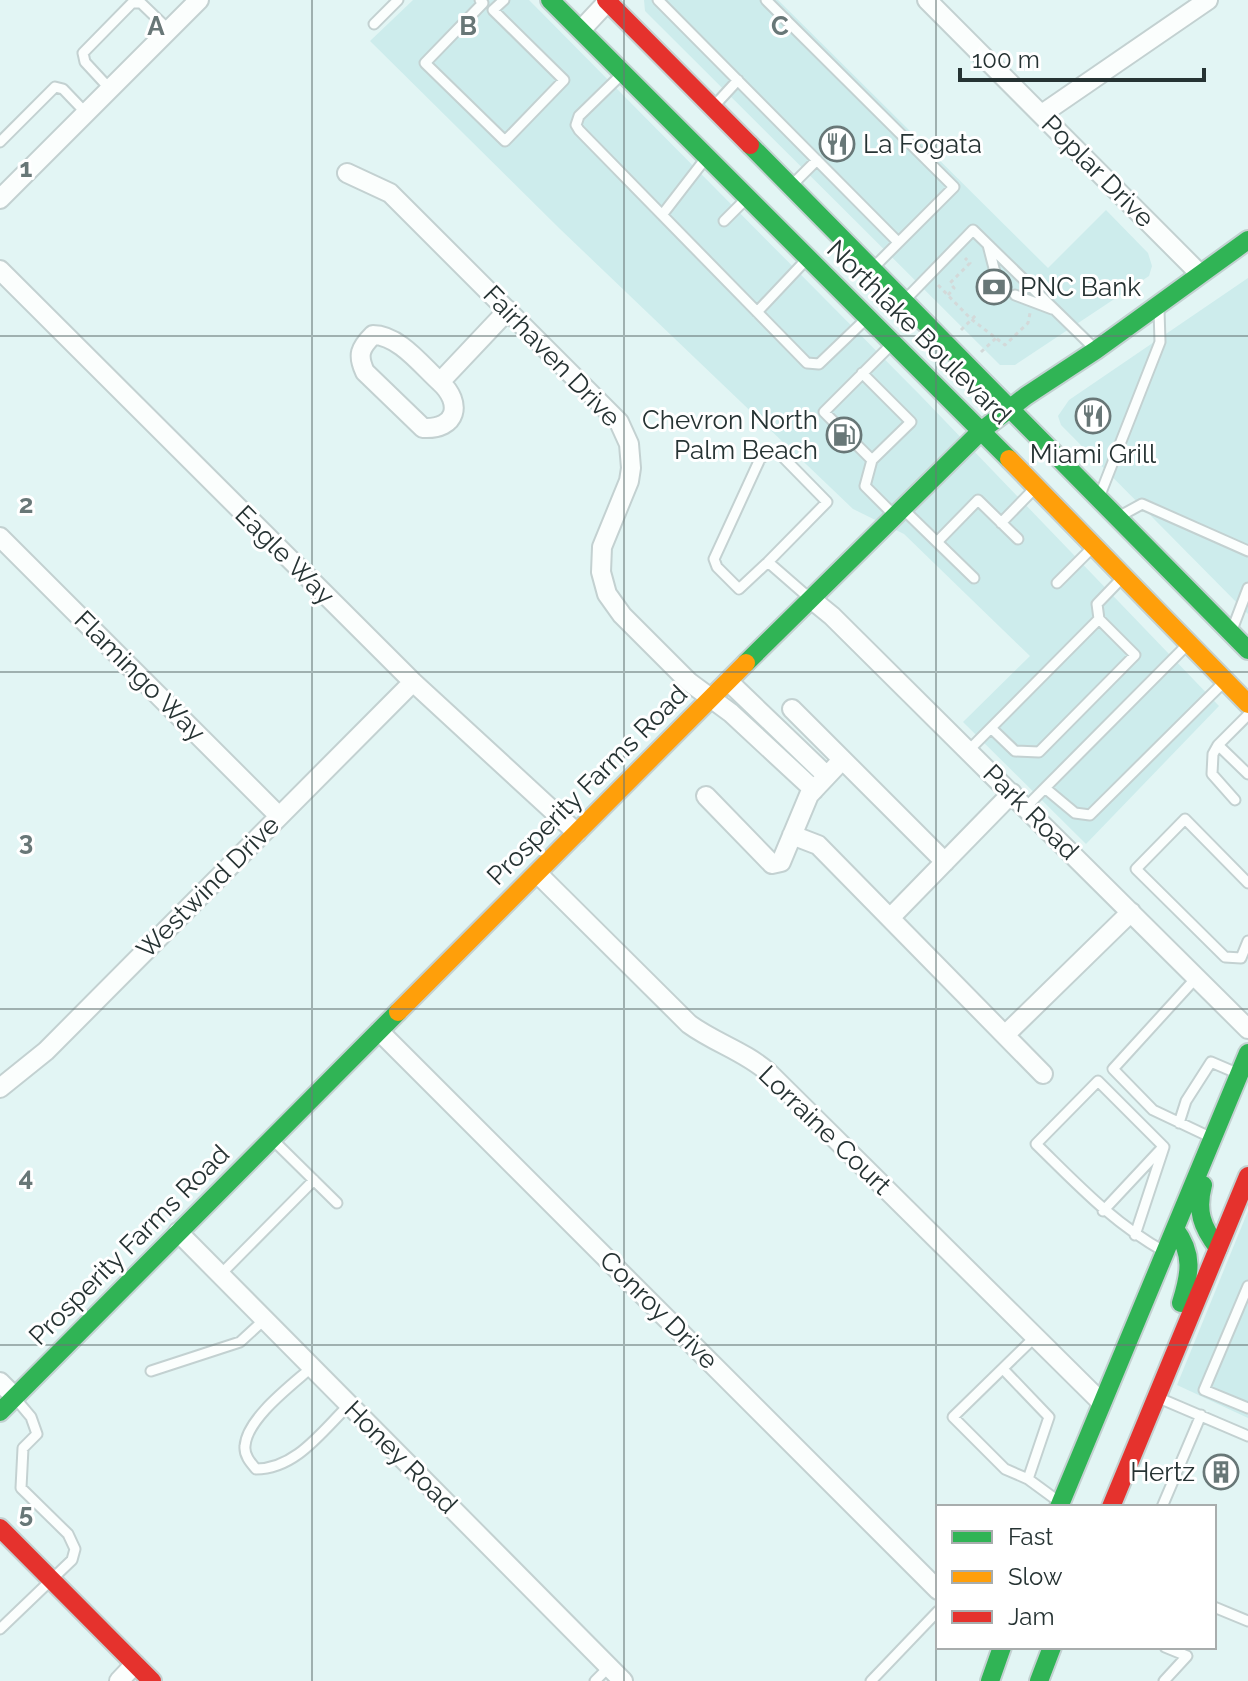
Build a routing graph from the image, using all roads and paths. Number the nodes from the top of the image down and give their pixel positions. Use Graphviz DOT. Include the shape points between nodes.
graph roads {
  1 [pos="199,0"];
  2 [pos="398,0"];
  3 [pos="504,0"];
  4 [pos="550,0"];
  5 [pos="607,0"];
  6 [pos="766,0"];
  7 [pos="927,0"];
  8 [pos="1208,0"];
  9 [pos="482,1"];
  10 [pos="665,2"];
  11 [pos="493,10"];
  12 [pos="374,24"];
  13 [pos="169,30"];
  14 [pos="581,30"];
  15 [pos="623,73"];
  16 [pos="738,80"];
  17 [pos="110,89"];
  18 [pos="712,108"];
  19 [pos="86,113"];
  20 [pos="1042,114"];
  21 [pos="0,142"];
  22 [pos="707,157"];
  23 [pos="817,160"];
  24 [pos="347,173"];
  25 [pos="790,187"];
  26 [pos="748,197"];
  27 [pos="0,199"];
  28 [pos="662,215"];
  29 [pos="724,221"];
  30 [pos="1248,240"];
  31 [pos="898,242"];
  32 [pos="987,244"];
  33 [pos="956,249"];
  34 [pos="808,258"];
  35 [pos="872,269"];
  36 [pos="0,270"];
  37 [pos="1200,274"];
  38 [pos="930,276"];
  39 [pos="996,276"];
  40 [pos="948,295"];
  41 [pos="1015,295"];
  42 [pos="904,301"];
  43 [pos="1033,302"];
  44 [pos="1159,305"];
  45 [pos="508,310"];
  46 [pos="1055,310"];
  47 [pos="757,312"];
  48 [pos="978,313"];
  49 [pos="868,317"];
  50 [pos="971,319"];
  51 [pos="959,332"];
  52 [pos="996,338"];
  53 [pos="893,343"];
  54 [pos="1096,350"];
  55 [pos="979,354"];
  56 [pos="862,373"];
  57 [pos="440,382"];
  58 [pos="1011,409"];
  59 [pos="981,431"];
  60 [pos="872,460"];
  61 [pos="1037,487"];
  62 [pos="1099,499"];
  63 [pos="899,513"];
  64 [pos="1118,518"];
  65 [pos="1001,523"];
  66 [pos="0,537"];
  67 [pos="1018,539"];
  68 [pos="937,542"];
  69 [pos="1094,545"];
  70 [pos="1248,551"];
  71 [pos="768,562"];
  72 [pos="1124,576"];
  73 [pos="974,578"];
  74 [pos="1057,583"];
  75 [pos="1247,594"];
  76 [pos="810,598"];
  77 [pos="1099,619"];
  78 [pos="1231,633"];
  79 [pos="1189,643"];
  80 [pos="1248,650"];
  81 [pos="728,681"];
  82 [pos="1225,681"];
  83 [pos="413,682"];
  84 [pos="710,698"];
  85 [pos="1248,704"];
  86 [pos="792,709"];
  87 [pos="1248,715"];
  88 [pos="991,728"];
  89 [pos="1218,745"];
  90 [pos="969,750"];
  91 [pos="842,760"];
  92 [pos="1248,774"];
  93 [pos="821,783"];
  94 [pos="1045,788"];
  95 [pos="1012,793"];
  96 [pos="706,796"];
  97 [pos="1235,800"];
  98 [pos="1026,807"];
  99 [pos="279,816"];
  100 [pos="577,833"];
  101 [pos="792,835"];
  102 [pos="945,862"];
  103 [pos="537,873"];
  104 [pos="1248,883"];
  105 [pos="1131,912"];
  106 [pos="890,918"];
  107 [pos="1248,941"];
  108 [pos="1196,978"];
  109 [pos="1248,1029"];
  110 [pos="379,1031"];
  111 [pos="1005,1035"];
  112 [pos="1248,1053"];
  113 [pos="1043,1074"];
  114 [pos="1239,1074"];
  115 [pos="0,1088"];
  116 [pos="1223,1114"];
  117 [pos="1179,1123"];
  118 [pos="272,1138"];
  119 [pos="1213,1138"];
  120 [pos="1164,1146"];
  121 [pos="1248,1176"];
  122 [pos="314,1180"];
  123 [pos="337,1203"];
  124 [pos="1103,1211"];
  125 [pos="1175,1229"];
  126 [pos="178,1232"];
  127 [pos="1135,1235"];
  128 [pos="1218,1248"];
  129 [pos="1165,1252"];
  130 [pos="220,1275"];
  131 [pos="1248,1286"];
  132 [pos="265,1319"];
  133 [pos="1035,1337"];
  134 [pos="1170,1365"];
  135 [pos="312,1367"];
  136 [pos="1003,1369"];
  137 [pos="151,1371"];
  138 [pos="0,1382"];
  139 [pos="1110,1384"];
  140 [pos="15,1397"];
  141 [pos="1157,1397"];
  142 [pos="1102,1403"];
  143 [pos="349,1405"];
  144 [pos="1248,1408"];
  145 [pos="0,1412"];
  146 [pos="1201,1415"];
  147 [pos="1248,1436"];
  148 [pos="1028,1479"];
  149 [pos="1064,1505"];
  150 [pos="1065,1505"];
  151 [pos="1066,1505"];
  152 [pos="1112,1505"];
  153 [pos="1163,1505"];
  154 [pos="0,1528"];
  155 [pos="51,1580"];
  156 [pos="936,1588"];
  157 [pos="1216,1608"];
  158 [pos="936,1613"];
  159 [pos="1248,1621"];
  160 [pos="0,1629"];
  161 [pos="1001,1649"];
  162 [pos="1051,1649"];
  163 [pos="1170,1649"];
  164 [pos="135,1664"];
  165 [pos="609,1667"];
  166 [pos="119,1681"];
  167 [pos="152,1681"];
  168 [pos="595,1681"];
  169 [pos="623,1681"];
  170 [pos="871,1681"];
  171 [pos="990,1681"];
  172 [pos="1039,1681"];
  173 [pos="1164,1681"];
  1 -- 13 [label="street"];
  2 -- 12 [label="lane"];
  3 -- 11 [label="lane"];
  4 -- 14 [label="main road, Northlake Boulevard"];
  5 -- 14 [label="street"];
  5 -- 18 [label="main road, Northlake Boulevard"];
  6 -- 31 [label="lane" via="954,187"];
  7 -- 20 [label="street, Poplar Drive"];
  8 -- 20 [label="street"];
  9 -- 11 [label="lane"];
  9 -- 11 [label="lane" via="425,63 505,141 564,80"];
  10 -- 16 [label="lane"];
  13 -- 17 [label="street"];
  13 -- 17 [label="lane" via="141,3 132,3 83,53"];
  14 -- 15 [label="main road, Northlake Boulevard"];
  15 -- 22 [label="main road, Northlake Boulevard"];
  15 -- 28 [label="lane" via="576,125"];
  16 -- 18 [label="lane"];
  16 -- 23 [label="lane"];
  17 -- 19 [label="street"];
  18 -- 25 [label="main road, Northlake Boulevard"];
  19 -- 21 [label="lane" via="55,87"];
  19 -- 27 [label="street"];
  20 -- 37 [label="street, Poplar Drive"];
  22 -- 26 [label="main road, Northlake Boulevard"];
  22 -- 28 [label="lane"];
  23 -- 25 [label="lane"];
  23 -- 31 [label="lane"];
  24 -- 45 [label="street, Fairhaven Drive" via="390,193"];
  25 -- 35 [label="main road, Northlake Boulevard"];
  26 -- 29 [label="lane"];
  26 -- 34 [label="main road, Northlake Boulevard"];
  28 -- 47 [label="lane"];
  30 -- 37 [label="main road, Prosperity Farms Road"];
  31 -- 35 [label="lane"];
  32 -- 33 [label="lane" via="973,230"];
  32 -- 39 [label="lane"];
  32 -- 46 [label="lane"];
  33 -- 38 [label="lane"];
  33 -- 40 [label="path" via="970,263 950,283 954,288"];
  34 -- 47 [label="lane"];
  34 -- 49 [label="main road, Northlake Boulevard"];
  35 -- 42 [label="main road, Northlake Boulevard"];
  36 -- 83 [label="street, Eagle Way"];
  37 -- 44 [label="main road, Prosperity Farms Road"];
  38 -- 40 [label="path"];
  38 -- 42 [label="lane"];
  40 -- 50 [label="path"];
  41 -- 43 [label="lane"];
  42 -- 58 [label="main road, Northlake Boulevard"];
  43 -- 46 [label="lane"];
  43 -- 52 [label="path" via="1028,323 1005,345"];
  44 -- 54 [label="main road, Prosperity Farms Road"];
  44 -- 62 [label="lane" via="1160,342"];
  45 -- 57 [label="street"];
  45 -- 84 [label="street, Fairhaven Drive" via="611,412 625,433 631,456 629,481 600,560 607,594 633,626"];
  46 -- 54 [label="lane"];
  47 -- 49 [label="lane" via="807,363 819,364"];
  48 -- 50 [label="path"];
  49 -- 53 [label="main road, Northlake Boulevard"];
  50 -- 51 [label="path"];
  50 -- 52 [label="path"];
  52 -- 55 [label="path"];
  53 -- 56 [label="lane"];
  53 -- 59 [label="main road, Northlake Boulevard"];
  54 -- 58 [label="main road, Prosperity Farms Road"];
  56 -- 60 [label="lane" via="824,412"];
  56 -- 60 [label="lane" via="911,422"];
  57 -- 57 [label="street" via="383,335 373,335 361,347 359,360 365,372 423,428 436,429 453,414 455,404"];
  58 -- 59 [label="main road, Prosperity Farms Road"];
  58 -- 62 [label="main road, Northlake Boulevard"];
  59 -- 61 [label="main road, Northlake Boulevard"];
  59 -- 63 [label="main road, Prosperity Farms Road"];
  60 -- 63 [label="lane" via="865,486"];
  61 -- 65 [label="lane"];
  61 -- 69 [label="main road, Northlake Boulevard"];
  62 -- 64 [label="main road, Northlake Boulevard"];
  63 -- 68 [label="lane"];
  63 -- 76 [label="main road, Prosperity Farms Road"];
  64 -- 70 [label="lane" via="1142,504"];
  64 -- 78 [label="main road, Northlake Boulevard"];
  65 -- 67 [label="lane"];
  65 -- 68 [label="lane" via="978,500"];
  66 -- 99 [label="street, Flamingo Way"];
  68 -- 73 [label="lane"];
  69 -- 72 [label="main road, Northlake Boulevard"];
  69 -- 74 [label="lane"];
  71 -- 71 [label="lane" via="739,589 714,559 760,459 770,452 780,454 827,502"];
  71 -- 76 [label="lane"];
  72 -- 77 [label="lane" via="1097,604"];
  72 -- 79 [label="main road, Northlake Boulevard"];
  75 -- 78 [label="lane"];
  76 -- 81 [label="main road, Prosperity Farms Road"];
  76 -- 90 [label="street, Park Road"];
  77 -- 88 [label="lane"];
  77 -- 88 [label="lane" via="1135,655 1039,752 1015,751"];
  78 -- 80 [label="main road, Northlake Boulevard"];
  79 -- 82 [label="main road, Northlake Boulevard"];
  79 -- 94 [label="lane"];
  81 -- 84 [label="main road, Prosperity Farms Road"];
  81 -- 93 [label="street"];
  82 -- 85 [label="main road, Northlake Boulevard"];
  82 -- 94 [label="lane" via="1090,815 1075,813"];
  83 -- 99 [label="street, Westwind Drive"];
  83 -- 100 [label="street, Eagle Way"];
  84 -- 93 [label="street, Fairhaven Drive"];
  84 -- 100 [label="main road, Prosperity Farms Road"];
  86 -- 91 [label="street"];
  87 -- 89 [label="lane"];
  88 -- 90 [label="lane"];
  89 -- 92 [label="lane"];
  89 -- 97 [label="lane" via="1212,774"];
  90 -- 95 [label="street, Park Road"];
  91 -- 93 [label="street"];
  91 -- 102 [label="street"];
  93 -- 101 [label="street" via="809,795"];
  94 -- 98 [label="lane"];
  95 -- 98 [label="street, Park Road"];
  95 -- 102 [label="street"];
  96 -- 101 [label="street" via="772,864 781,862"];
  98 -- 105 [label="street, Park Road"];
  99 -- 115 [label="street, Westwind Drive" via="46,1051"];
  100 -- 103 [label="main road, Prosperity Farms Road"];
  101 -- 106 [label="street" via="818,845"];
  102 -- 106 [label="street"];
  103 -- 110 [label="main road, Prosperity Farms Road"];
  103 -- 133 [label="street, Lorraine Court" via="689,1024 768,1072"];
  104 -- 107 [label="lane" via="1185,819 1136,869 1225,957 1241,958"];
  105 -- 108 [label="street, Park Road"];
  105 -- 111 [label="street"];
  106 -- 111 [label="street"];
  108 -- 109 [label="street, Park Road"];
  108 -- 117 [label="lane" via="1113,1069 1153,1110"];
  110 -- 118 [label="main road, Prosperity Farms Road"];
  110 -- 156 [label="street, Conroy Drive"];
  111 -- 113 [label="street"];
  112 -- 114 [label="main road"];
  114 -- 116 [label="main road"];
  114 -- 117 [label="lane" via="1211,1062 1186,1101"];
  116 -- 119 [label="main road"];
  116 -- 128 [label="main road" via="1198,1207 1205,1232"];
  117 -- 119 [label="lane"];
  118 -- 122 [label="lane"];
  118 -- 126 [label="main road, Prosperity Farms Road"];
  119 -- 125 [label="main road"];
  120 -- 124 [label="lane"];
  120 -- 124 [label="lane" via="1098,1081 1036,1144"];
  120 -- 127 [label="lane"];
  121 -- 128 [label="main road"];
  122 -- 123 [label="lane"];
  122 -- 130 [label="lane"];
  124 -- 127 [label="lane"];
  125 -- 129 [label="main road"];
  125 -- 134 [label="main road" via="1189,1248 1191,1261"];
  126 -- 130 [label="street, Honey Road"];
  126 -- 140 [label="main road, Prosperity Farms Road"];
  127 -- 129 [label="lane"];
  128 -- 134 [label="main road"];
  129 -- 139 [label="main road"];
  130 -- 132 [label="street, Honey Road"];
  131 -- 144 [label="lane" via="1204,1390"];
  132 -- 135 [label="street, Honey Road"];
  132 -- 137 [label="lane" via="240,1342"];
  133 -- 136 [label="lane"];
  133 -- 142 [label="street, Lorraine Court"];
  134 -- 141 [label="main road"];
  135 -- 143 [label="street, Honey Road"];
  135 -- 143 [label="lane" via="263,1411 244,1446 247,1460 256,1469 289,1462"];
  136 -- 148 [label="lane" via="1049,1417"];
  136 -- 148 [label="lane" via="953,1417 1005,1469"];
  138 -- 140 [label="street"];
  139 -- 142 [label="main road"];
  139 -- 151 [label="main road" via="1104,1435"];
  140 -- 145 [label="main road, Prosperity Farms Road"];
  140 -- 155 [label="lane" via="37,1434 23,1448 21,1488 68,1534 75,1549 72,1560"];
  141 -- 146 [label="lane"];
  141 -- 152 [label="main road"];
  142 -- 150 [label="main road"];
  143 -- 165 [label="street, Honey Road"];
  146 -- 147 [label="lane"];
  146 -- 153 [label="lane"];
  148 -- 149 [label="lane"];
  154 -- 155 [label="main road"];
  155 -- 160 [label="lane"];
  155 -- 164 [label="main road"];
  157 -- 159 [label="lane"];
  158 -- 170 [label="lane"];
  161 -- 171 [label="main road"];
  162 -- 172 [label="main road"];
  163 -- 173 [label="lane" via="1187,1656"];
  164 -- 166 [label="street"];
  164 -- 167 [label="main road"];
  165 -- 168 [label="lane"];
  165 -- 169 [label="street, Honey Road"];
}
